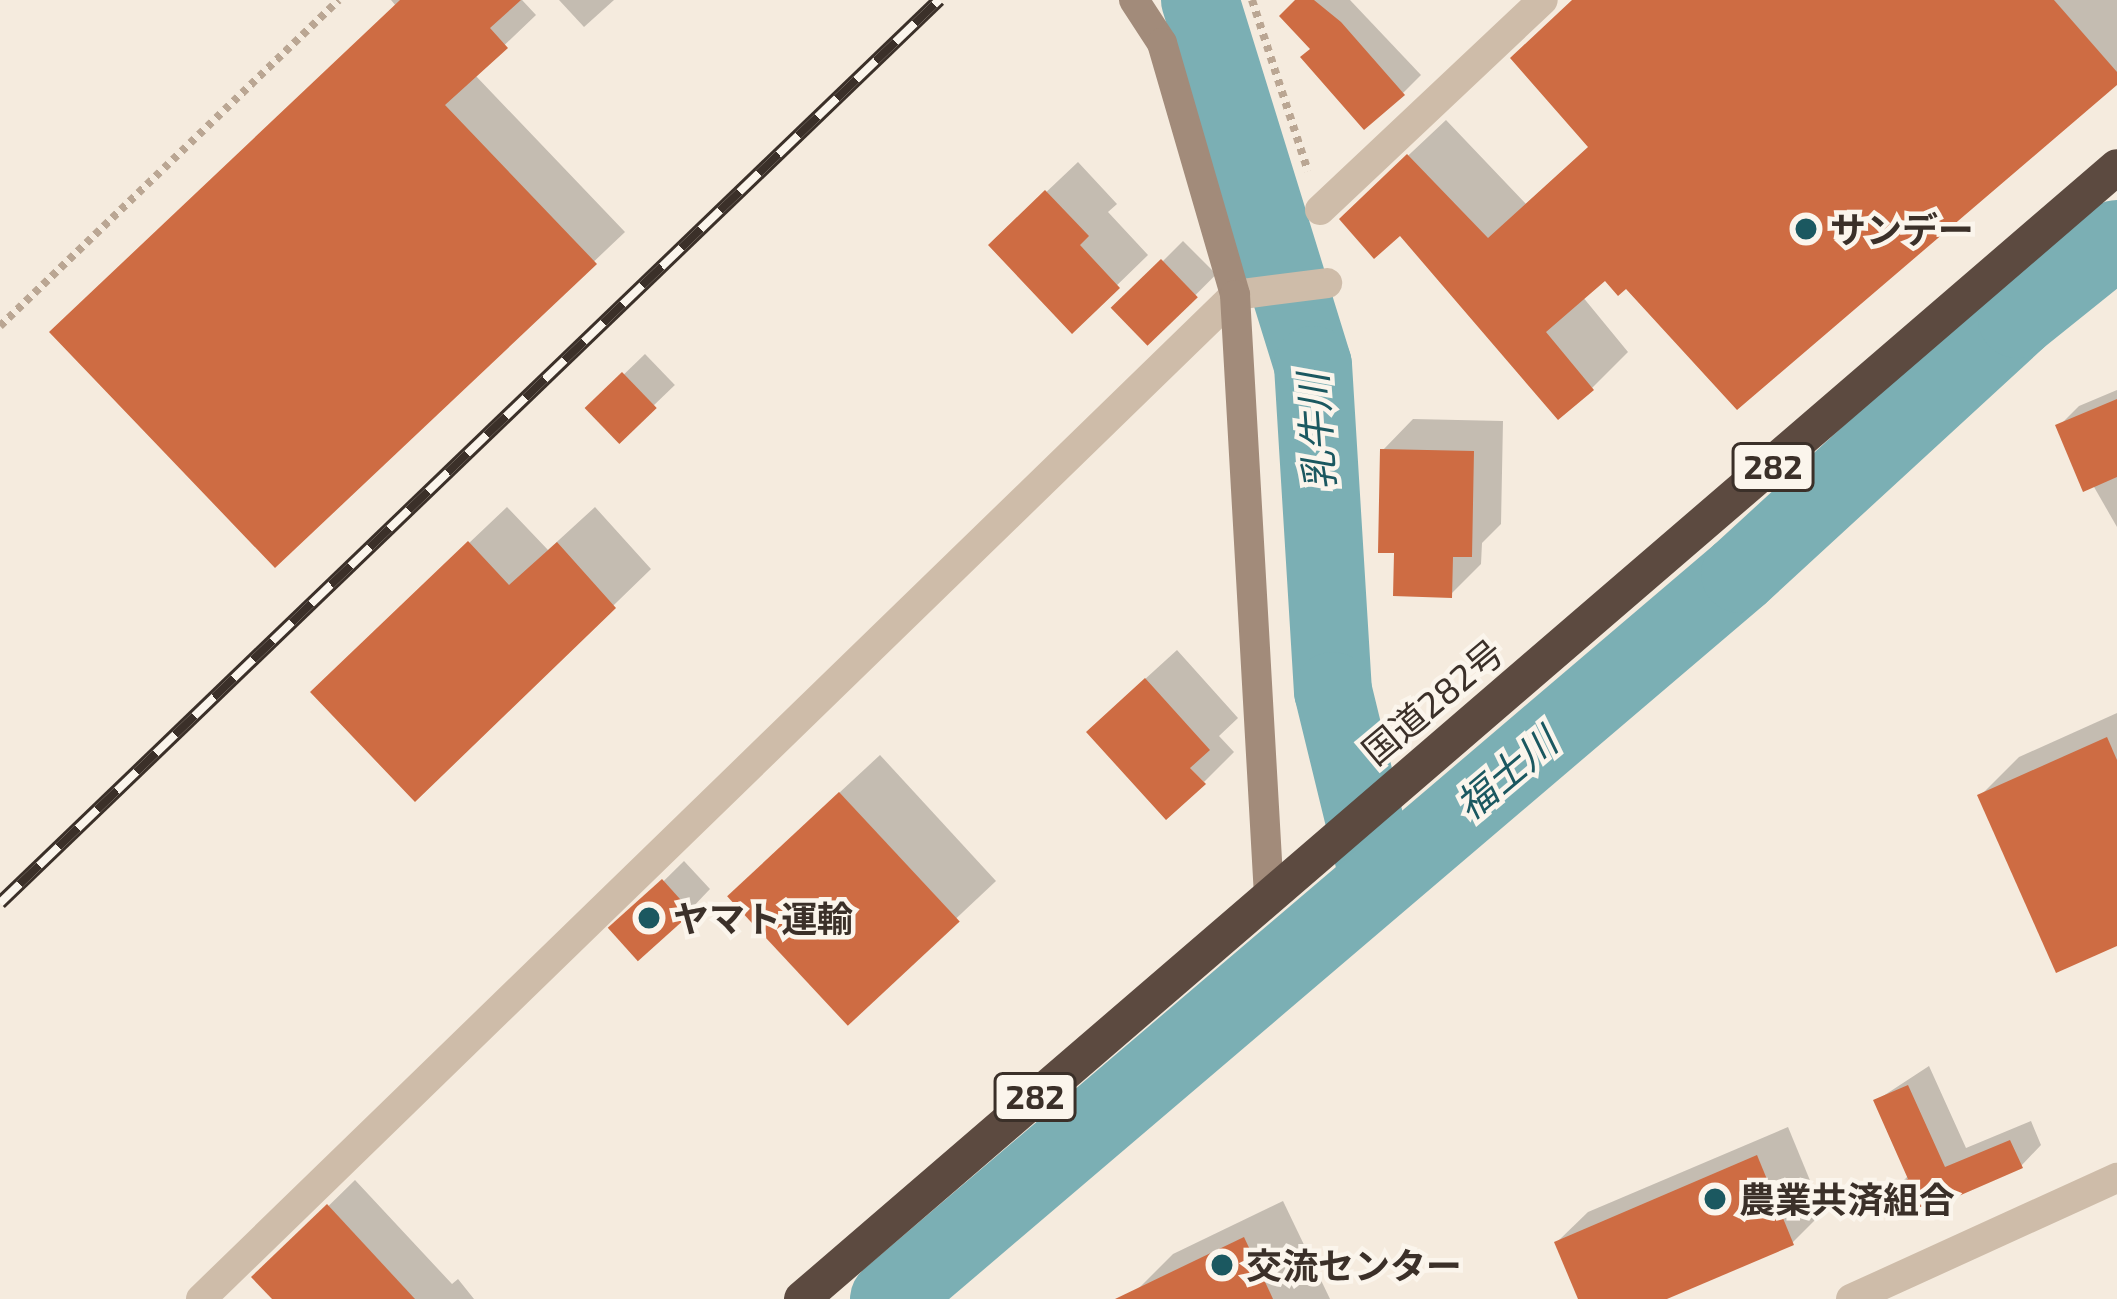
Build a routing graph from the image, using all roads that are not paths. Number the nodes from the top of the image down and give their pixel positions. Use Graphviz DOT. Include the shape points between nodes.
graph roads {
  1 [pos="1134,0"];
  2 [pos="1543,0"];
  3 [pos="2117,167"];
  4 [pos="1321,210"];
  5 [pos="1327,283"];
  6 [pos="1246,295"];
  7 [pos="1268,896"];
  8 [pos="2117,1178"];
  9 [pos="201,1299"];
  10 [pos="802,1299"];
  11 [pos="1852,1299"];
  1 -- 6 [label="street" via="1162,43"];
  2 -- 4 [label="street"];
  3 -- 7 [label="highway, 国道282号 / 282"];
  5 -- 6 [label="street"];
  6 -- 7 [label="street"];
  6 -- 9 [label="street"];
  7 -- 10 [label="highway, 国道282号 / 282"];
  8 -- 11 [label="street"];
}
